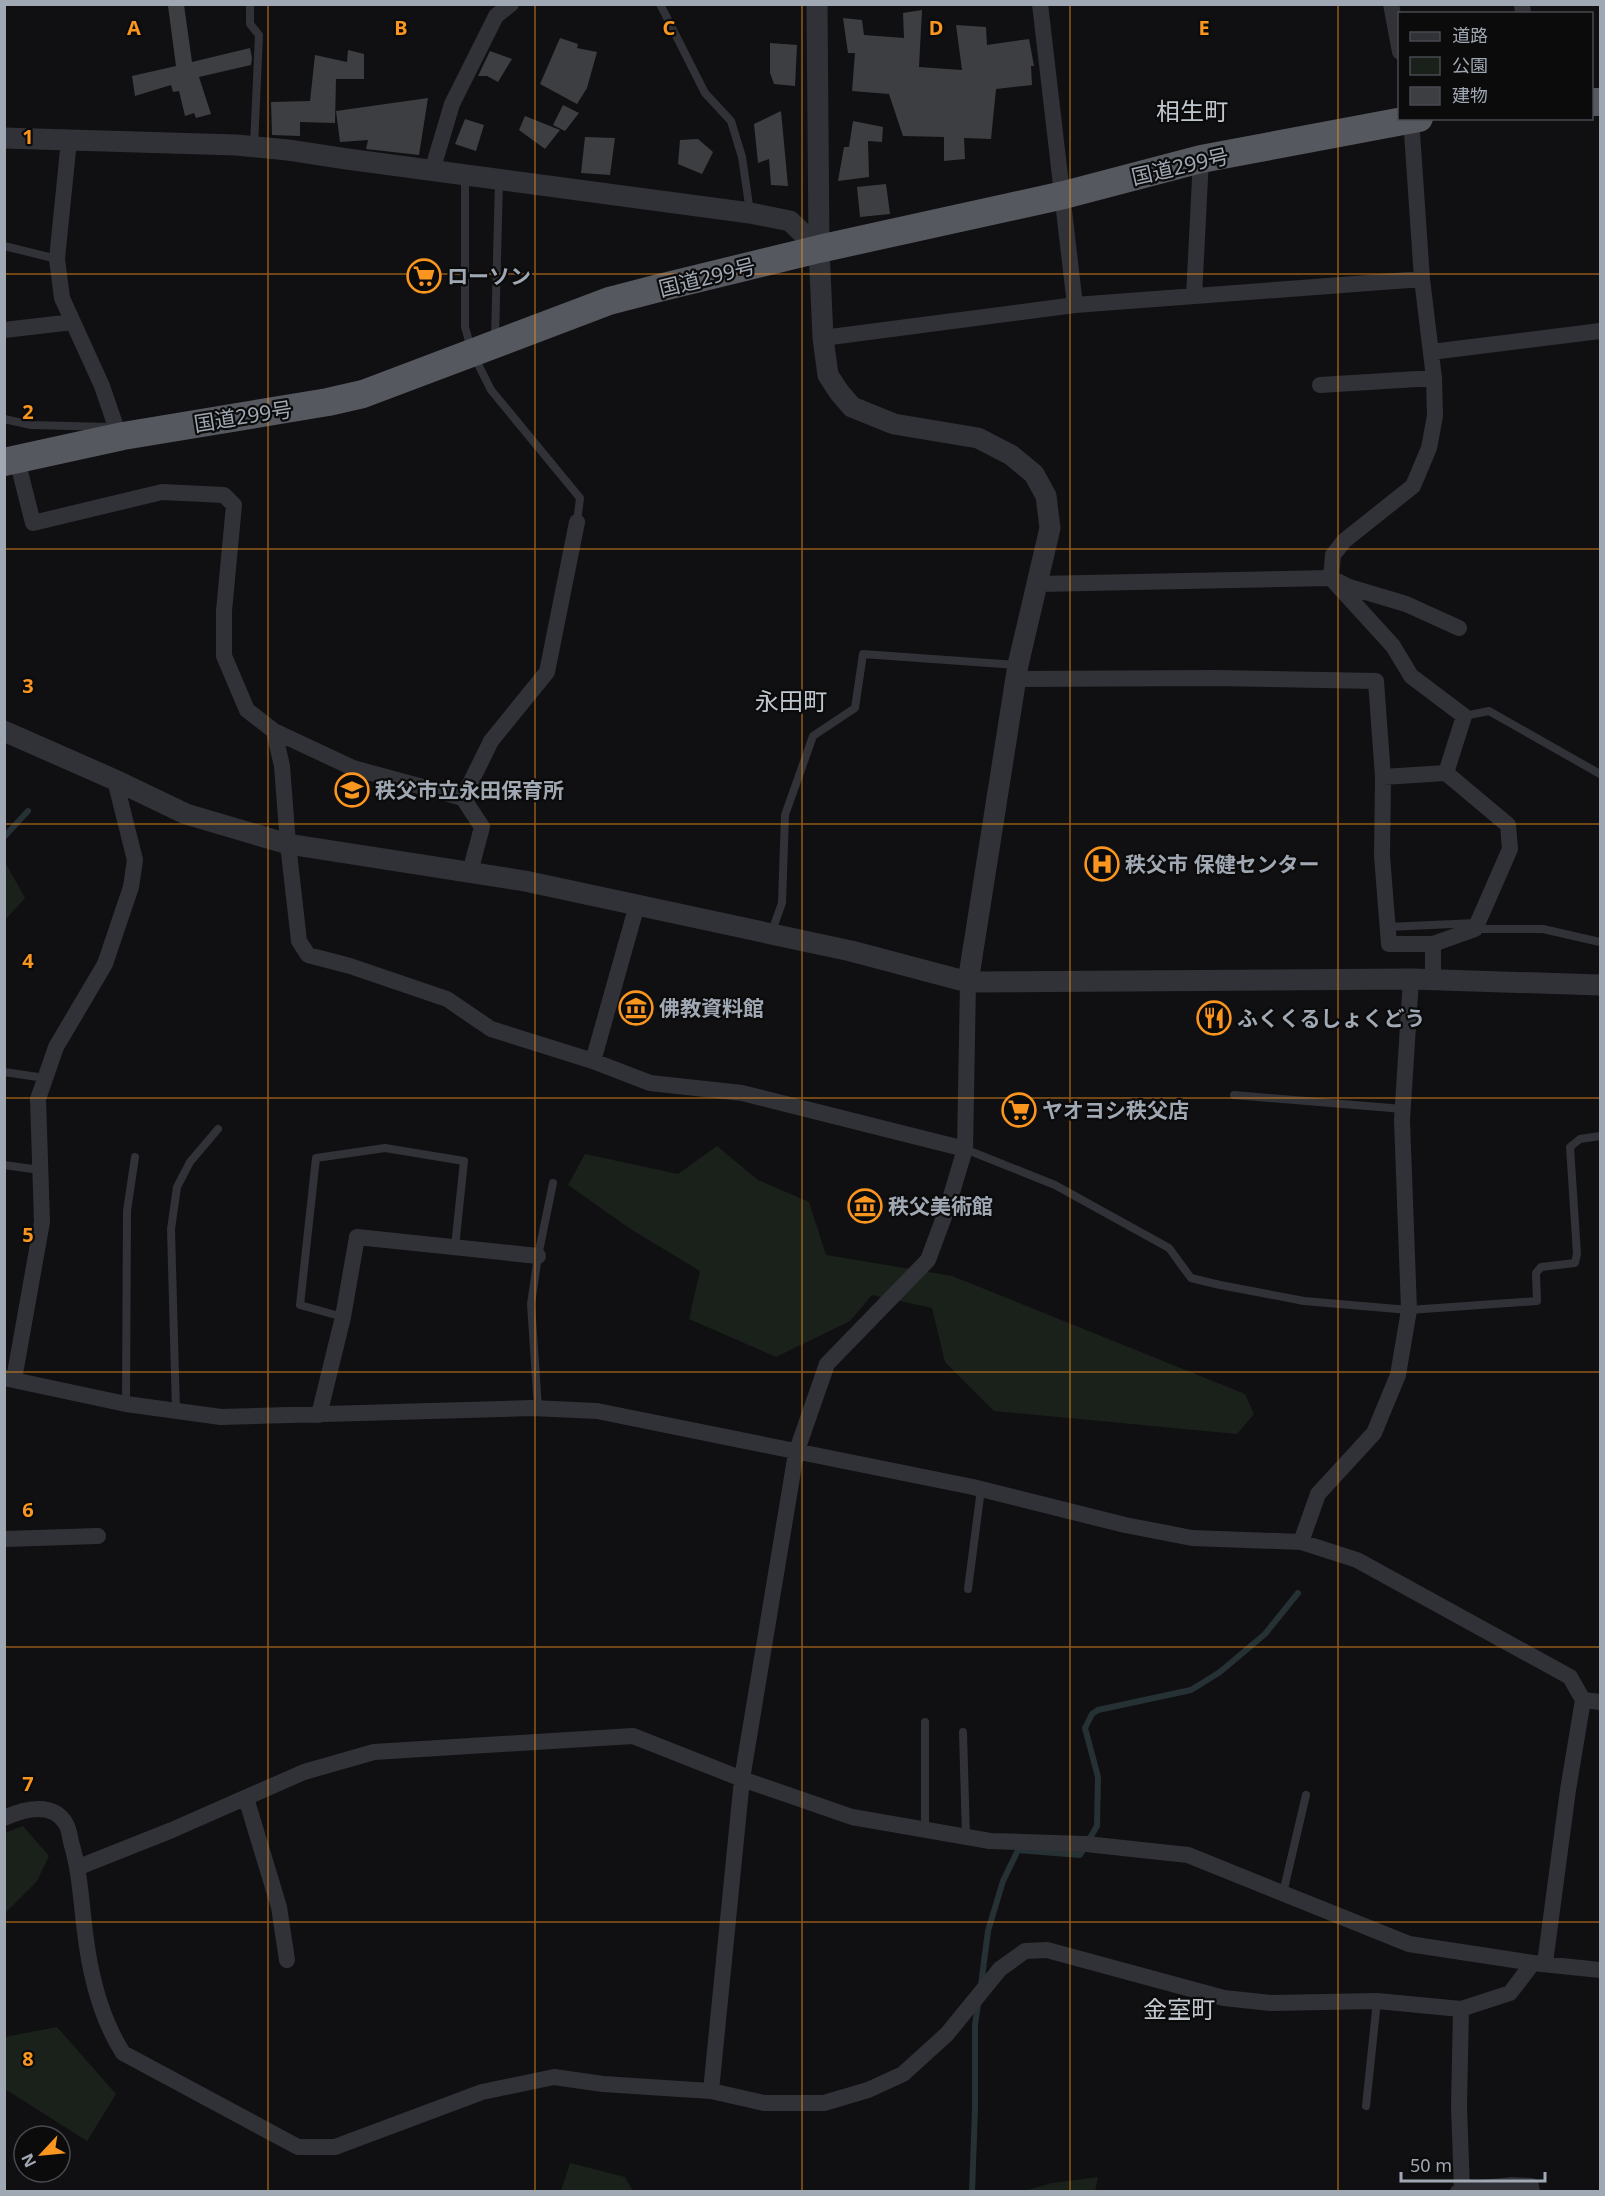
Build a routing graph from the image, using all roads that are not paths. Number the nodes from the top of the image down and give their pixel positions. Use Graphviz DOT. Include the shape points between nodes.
graph roads {
  1 [pos="250,4"];
  2 [pos="511,4"];
  3 [pos="660,4"];
  4 [pos="817,4"];
  5 [pos="1040,4"];
  6 [pos="1391,4"];
  7 [pos="495,10"];
  8 [pos="1398,41"];
  9 [pos="1406,120"];
  10 [pos="1411,120"];
  11 [pos="4,138"];
  12 [pos="69,140"];
  13 [pos="254,147"];
  14 [pos="1201,159"];
  15 [pos="432,171"];
  16 [pos="465,175"];
  17 [pos="499,179"];
  18 [pos="1064,195"];
  19 [pos="750,213"];
  20 [pos="4,246"];
  21 [pos="819,249"];
  22 [pos="57,259"];
  23 [pos="1422,279"];
  24 [pos="1194,296"];
  25 [pos="1075,305"];
  26 [pos="73,322"];
  27 [pos="4,330"];
  28 [pos="1600,331"];
  29 [pos="823,338"];
  30 [pos="483,348"];
  31 [pos="1431,352"];
  32 [pos="1434,378"];
  33 [pos="1320,384"];
  34 [pos="4,419"];
  35 [pos="120,432"];
  36 [pos="11,461"];
  37 [pos="577,522"];
  38 [pos="1331,578"];
  39 [pos="1037,584"];
  40 [pos="1459,628"];
  41 [pos="1016,672"];
  42 [pos="1464,716"];
  43 [pos="4,731"];
  44 [pos="274,731"];
  45 [pos="1446,773"];
  46 [pos="1600,774"];
  47 [pos="1383,777"];
  48 [pos="115,780"];
  49 [pos="463,798"];
  50 [pos="288,844"];
  51 [pos="470,872"];
  52 [pos="637,905"];
  53 [pos="1476,926"];
  54 [pos="1387,927"];
  55 [pos="771,934"];
  56 [pos="1600,942"];
  57 [pos="1433,944"];
  58 [pos="1411,980"];
  59 [pos="968,981"];
  60 [pos="1433,981"];
  61 [pos="1600,985"];
  62 [pos="593,1061"];
  63 [pos="4,1072"];
  64 [pos="45,1078"];
  65 [pos="1234,1095"];
  66 [pos="1402,1109"];
  67 [pos="218,1129"];
  68 [pos="1600,1136"];
  69 [pos="965,1149"];
  70 [pos="135,1157"];
  71 [pos="4,1166"];
  72 [pos="40,1170"];
  73 [pos="553,1183"];
  74 [pos="455,1247"];
  75 [pos="538,1256"];
  76 [pos="1408,1310"];
  77 [pos="343,1317"];
  78 [pos="9,1378"];
  79 [pos="126,1404"];
  80 [pos="538,1408"];
  81 [pos="176,1411"];
  82 [pos="319,1415"];
  83 [pos="796,1453"];
  84 [pos="981,1489"];
  85 [pos="98,1536"];
  86 [pos="4,1539"];
  87 [pos="1301,1542"];
  88 [pos="968,1589"];
  89 [pos="1583,1700"];
  90 [pos="1600,1702"];
  91 [pos="925,1722"];
  92 [pos="963,1732"];
  93 [pos="742,1779"];
  94 [pos="1306,1794"];
  95 [pos="246,1798"];
  96 [pos="4,1818"];
  97 [pos="925,1830"];
  98 [pos="966,1837"];
  99 [pos="79,1867"];
  100 [pos="1283,1893"];
  101 [pos="287,1960"];
  102 [pos="1539,1963"];
  103 [pos="1600,1970"];
  104 [pos="1377,2001"];
  105 [pos="1461,2009"];
  106 [pos="711,2091"];
  107 [pos="1366,2106"];
  108 [pos="1460,2191"];
  109 [pos="1532,2192"];
  1 -- 13 [label="lane" via="250,24 259,34"];
  2 -- 7 [label="street"];
  3 -- 19 [label="lane" via="705,93 731,121 742,157"];
  4 -- 21 [label="street"];
  5 -- 18 [label="street"];
  6 -- 8 [label="street"];
  7 -- 15 [label="street" via="452,104"];
  9 -- 14 [label="highway, 国道299号"];
  10 -- 23 [label="street"];
  11 -- 12 [label="street"];
  12 -- 13 [label="street"];
  12 -- 22 [label="street"];
  13 -- 15 [label="street"];
  14 -- 18 [label="highway, 国道299号"];
  14 -- 24 [label="street"];
  15 -- 16 [label="street"];
  16 -- 17 [label="street"];
  16 -- 30 [label="lane" via="465,327"];
  17 -- 19 [label="street"];
  17 -- 30 [label="lane"];
  18 -- 21 [label="highway, 国道299号"];
  18 -- 25 [label="street"];
  19 -- 21 [label="street" via="790,220"];
  20 -- 22 [label="lane"];
  21 -- 29 [label="street"];
  21 -- 30 [label="highway, 国道299号" via="609,302"];
  22 -- 26 [label="street" via="62,298"];
  23 -- 24 [label="street"];
  23 -- 31 [label="street"];
  24 -- 25 [label="street"];
  25 -- 29 [label="street"];
  26 -- 27 [label="street"];
  26 -- 35 [label="street"];
  28 -- 31 [label="street"];
  29 -- 39 [label="street" via="828,375 852,407 894,424 978,438 1011,455 1034,474 1046,496 1050,528"];
  30 -- 35 [label="highway, 国道299号" via="363,394"];
  30 -- 37 [label="lane" via="491,390 580,498"];
  31 -- 32 [label="street"];
  32 -- 33 [label="street"];
  32 -- 38 [label="street" via="1431,438 1413,486 1344,541 1333,555"];
  34 -- 35 [label="lane"];
  35 -- 36 [label="highway, 国道299号"];
  36 -- 44 [label="street" via="33,524 162,492 224,495 234,505 224,656 247,710"];
  37 -- 49 [label="street" via="547,672 491,741"];
  38 -- 39 [label="street"];
  38 -- 40 [label="street" via="1406,604"];
  38 -- 42 [label="street" via="1393,646 1411,676"];
  39 -- 41 [label="street"];
  41 -- 47 [label="street" via="1376,681"];
  41 -- 55 [label="lane" via="863,654 855,708 813,736 784,814 782,903"];
  41 -- 59 [label="street"];
  42 -- 45 [label="street"];
  42 -- 46 [label="lane" via="1489,711"];
  43 -- 48 [label="street"];
  44 -- 49 [label="street" via="353,768"];
  44 -- 50 [label="street" via="282,766"];
  45 -- 47 [label="street"];
  45 -- 53 [label="street" via="1508,825 1510,849"];
  47 -- 54 [label="street" via="1382,856"];
  48 -- 50 [label="street" via="186,814"];
  48 -- 64 [label="street" via="135,860 131,887 105,964 56,1047"];
  49 -- 51 [label="street" via="482,827"];
  50 -- 51 [label="street"];
  50 -- 62 [label="street" via="299,941 308,955 447,999 491,1029"];
  51 -- 52 [label="street"];
  52 -- 55 [label="street"];
  52 -- 62 [label="street"];
  53 -- 54 [label="lane"];
  53 -- 56 [label="lane" via="1544,929"];
  53 -- 57 [label="street"];
  54 -- 57 [label="street" via="1389,944"];
  55 -- 59 [label="street"];
  57 -- 60 [label="street"];
  58 -- 59 [label="street"];
  58 -- 60 [label="street"];
  58 -- 66 [label="street"];
  59 -- 69 [label="street"];
  60 -- 61 [label="street"];
  62 -- 69 [label="street" via="650,1083 742,1093"];
  63 -- 64 [label="lane"];
  64 -- 72 [label="street" via="38,1099"];
  65 -- 66 [label="lane"];
  66 -- 76 [label="street"];
  67 -- 81 [label="lane" via="190,1162 177,1187 171,1229"];
  68 -- 76 [label="lane" via="1580,1139 1570,1147 1577,1254 1575,1263 1541,1267 1536,1273 1537,1301"];
  69 -- 76 [label="lane" via="1055,1185 1169,1248 1191,1278 1304,1301"];
  69 -- 83 [label="street" via="928,1260 828,1364"];
  70 -- 79 [label="lane" via="127,1211"];
  71 -- 72 [label="lane"];
  72 -- 78 [label="street" via="42,1222"];
  73 -- 75 [label="lane"];
  74 -- 75 [label="street"];
  74 -- 77 [label="street" via="357,1237"];
  74 -- 77 [label="lane" via="464,1161 386,1148 316,1158 300,1305"];
  75 -- 80 [label="lane" via="531,1304"];
  76 -- 87 [label="street" via="1398,1375 1374,1433 1318,1494"];
  77 -- 82 [label="street"];
  78 -- 79 [label="street"];
  79 -- 81 [label="street"];
  80 -- 82 [label="street"];
  80 -- 83 [label="street" via="597,1411"];
  81 -- 82 [label="street" via="222,1418"];
  83 -- 84 [label="street"];
  83 -- 93 [label="street"];
  84 -- 87 [label="street" via="1192,1538"];
  84 -- 88 [label="lane"];
  85 -- 86 [label="street"];
  87 -- 89 [label="street" via="1358,1560 1570,1677"];
  89 -- 90 [label="street"];
  89 -- 102 [label="street"];
  91 -- 97 [label="lane"];
  92 -- 98 [label="lane"];
  93 -- 95 [label="street" via="633,1736 374,1752 304,1772"];
  93 -- 97 [label="street" via="852,1817"];
  93 -- 106 [label="street"];
  94 -- 100 [label="lane"];
  95 -- 99 [label="street"];
  95 -- 101 [label="street" via="279,1907"];
  96 -- 99 [label="street" via="21,1810 44,1809 57,1815 66,1824"];
  97 -- 98 [label="street"];
  98 -- 100 [label="street" via="1188,1855"];
  99 -- 106 [label="street" via="85,1934 99,2005 123,2053 297,2147 335,2147 482,2092 554,2077"];
  100 -- 102 [label="street" via="1409,1944"];
  102 -- 103 [label="street"];
  102 -- 105 [label="street" via="1510,1993"];
  104 -- 105 [label="street"];
  104 -- 106 [label="street" via="1271,2003 1224,1998 1047,1950 1025,1950 1000,1969 947,2034 903,2074 868,2090 825,2103 764,2103"];
  104 -- 107 [label="lane"];
  105 -- 108 [label="street"];
  108 -- 109 [label="street" via="1512,2185 1531,2186"];
}
